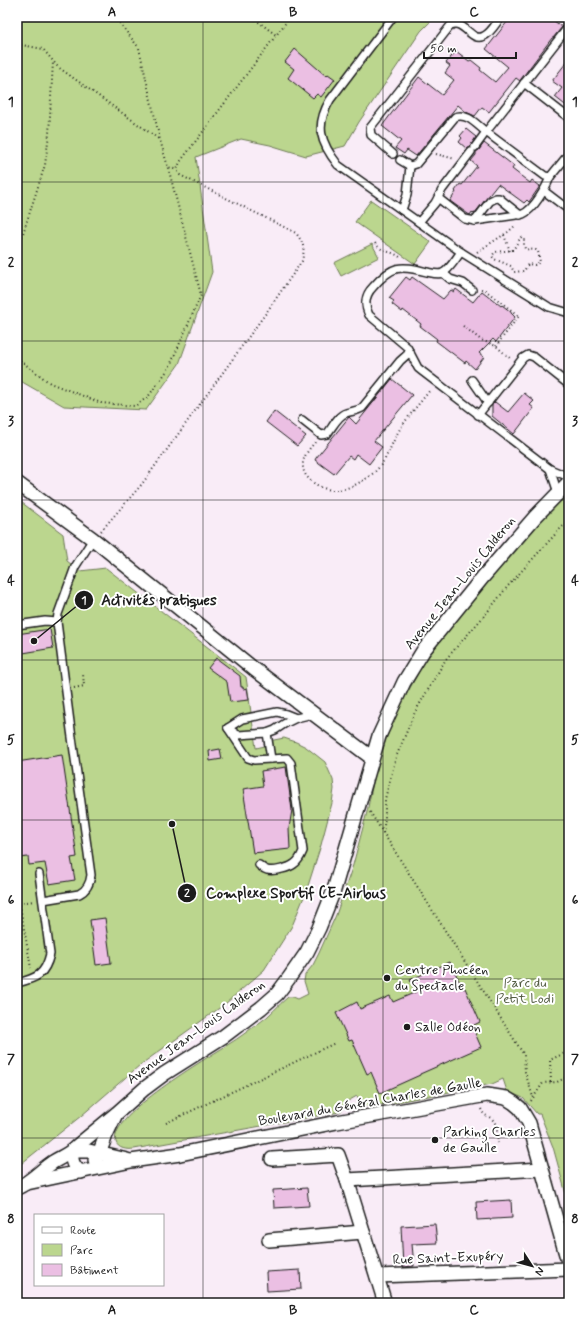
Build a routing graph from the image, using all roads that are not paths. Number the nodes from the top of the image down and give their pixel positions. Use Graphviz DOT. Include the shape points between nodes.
graph roads {
  1 [pos="393,17"];
  2 [pos="500,17"];
  3 [pos="569,26"];
  4 [pos="524,83"];
  5 [pos="569,118"];
  6 [pos="486,132"];
  7 [pos="393,154"];
  8 [pos="568,155"];
  9 [pos="400,160"];
  10 [pos="410,166"];
  11 [pos="550,177"];
  12 [pos="544,191"];
  13 [pos="438,198"];
  14 [pos="402,210"];
  15 [pos="569,210"];
  16 [pos="520,214"];
  17 [pos="475,221"];
  18 [pos="419,222"];
  19 [pos="461,252"];
  20 [pos="443,273"];
  21 [pos="472,290"];
  22 [pos="569,313"];
  23 [pos="410,352"];
  24 [pos="472,380"];
  25 [pos="568,384"];
  26 [pos="488,403"];
  27 [pos="478,415"];
  28 [pos="302,420"];
  29 [pos="550,469"];
  30 [pos="569,477"];
  31 [pos="569,482"];
  32 [pos="17,483"];
  33 [pos="558,493"];
  34 [pos="93,539"];
  35 [pos="57,622"];
  36 [pos="17,625"];
  37 [pos="313,714"];
  38 [pos="296,718"];
  39 [pos="228,728"];
  40 [pos="267,733"];
  41 [pos="372,758"];
  42 [pos="271,759"];
  43 [pos="259,865"];
  44 [pos="39,874"];
  45 [pos="43,900"];
  46 [pos="17,983"];
  47 [pos="117,1113"];
  48 [pos="72,1151"];
  49 [pos="99,1154"];
  50 [pos="272,1159"];
  51 [pos="131,1161"];
  52 [pos="542,1169"];
  53 [pos="83,1172"];
  54 [pos="347,1180"];
  55 [pos="22,1186"];
  56 [pos="363,1232"];
  57 [pos="269,1240"];
  58 [pos="569,1265"];
  59 [pos="569,1269"];
  60 [pos="376,1276"];
  61 [pos="385,1303"];
  1 -- 14 [label="lane" via="330,100 324,110 322,135 325,146 338,165"];
  2 -- 7 [label="lane" via="483,37 474,35 459,24 451,25 370,128 374,138"];
  3 -- 4 [label="lane"];
  4 -- 5 [label="lane"];
  4 -- 6 [label="lane"];
  6 -- 10 [label="lane" via="468,117 458,115 416,164"];
  6 -- 11 [label="lane" via="545,176"];
  6 -- 13 [label="lane"];
  8 -- 11 [label="lane"];
  9 -- 10 [label="lane"];
  10 -- 14 [label="lane" via="407,195"];
  11 -- 12 [label="lane"];
  12 -- 15 [label="lane"];
  12 -- 16 [label="lane" via="528,211"];
  13 -- 17 [label="lane" via="465,219"];
  13 -- 18 [label="lane"];
  14 -- 18 [label="lane"];
  16 -- 17 [label="lane"];
  16 -- 17 [label="lane" via="496,198 490,201"];
  18 -- 19 [label="lane"];
  19 -- 20 [label="lane"];
  19 -- 22 [label="lane" via="549,307"];
  20 -- 21 [label="lane"];
  20 -- 23 [label="lane" via="433,274 410,267 396,268 387,272 369,291 366,299 369,315"];
  23 -- 27 [label="lane" via="418,368"];
  23 -- 28 [label="lane" via="362,408 345,413 327,434 321,435"];
  24 -- 26 [label="lane"];
  25 -- 26 [label="lane" via="534,357 528,356 523,358"];
  26 -- 27 [label="lane"];
  27 -- 29 [label="lane"];
  29 -- 30 [label="lane"];
  29 -- 33 [label="lane"];
  31 -- 33 [label="street, Avenue Jean-Louis Calderon"];
  32 -- 34 [label="street"];
  33 -- 41 [label="street, Avenue Jean-Louis Calderon" via="483,577 423,651 391,707"];
  34 -- 35 [label="lane" via="75,567"];
  34 -- 37 [label="street"];
  35 -- 36 [label="lane"];
  35 -- 45 [label="lane" via="92,875 88,887 79,894"];
  37 -- 38 [label="lane"];
  37 -- 41 [label="street"];
  38 -- 39 [label="lane" via="277,712 242,719"];
  38 -- 40 [label="lane"];
  39 -- 40 [label="lane" via="238,735"];
  39 -- 42 [label="lane" via="248,758"];
  40 -- 42 [label="lane"];
  41 -- 47 [label="street, Avenue Jean-Louis Calderon" via="334,890 320,928 307,952 277,994 224,1036 164,1074"];
  42 -- 43 [label="lane" via="287,758 291,763 303,851 296,864 290,867 268,871"];
  44 -- 45 [label="lane"];
  45 -- 46 [label="lane" via="50,954 48,962 38,976"];
  47 -- 48 [label="street, Avenue Jean-Louis Calderon"];
  47 -- 49 [label="street"];
  48 -- 49 [label="street"];
  48 -- 53 [label="street" via="73,1164 76,1169"];
  48 -- 55 [label="street, Avenue Jean-Louis Calderon"];
  49 -- 51 [label="street"];
  49 -- 53 [label="street" via="92,1166"];
  50 -- 54 [label="street" via="338,1155"];
  51 -- 52 [label="street, Boulevard du Général Charles de Gaulle" via="180,1154 487,1095 506,1098 525,1115"];
  51 -- 53 [label="street, Boulevard du Général Charles de Gaulle"];
  52 -- 54 [label="street"];
  52 -- 58 [label="street, Boulevard du Général Charles de Gaulle"];
  53 -- 55 [label="street, Boulevard du Général Charles de Gaulle"];
  54 -- 56 [label="street"];
  56 -- 57 [label="street"];
  56 -- 60 [label="street"];
  59 -- 60 [label="street, Rue Saint-Exupéry"];
  60 -- 61 [label="street"];
}
